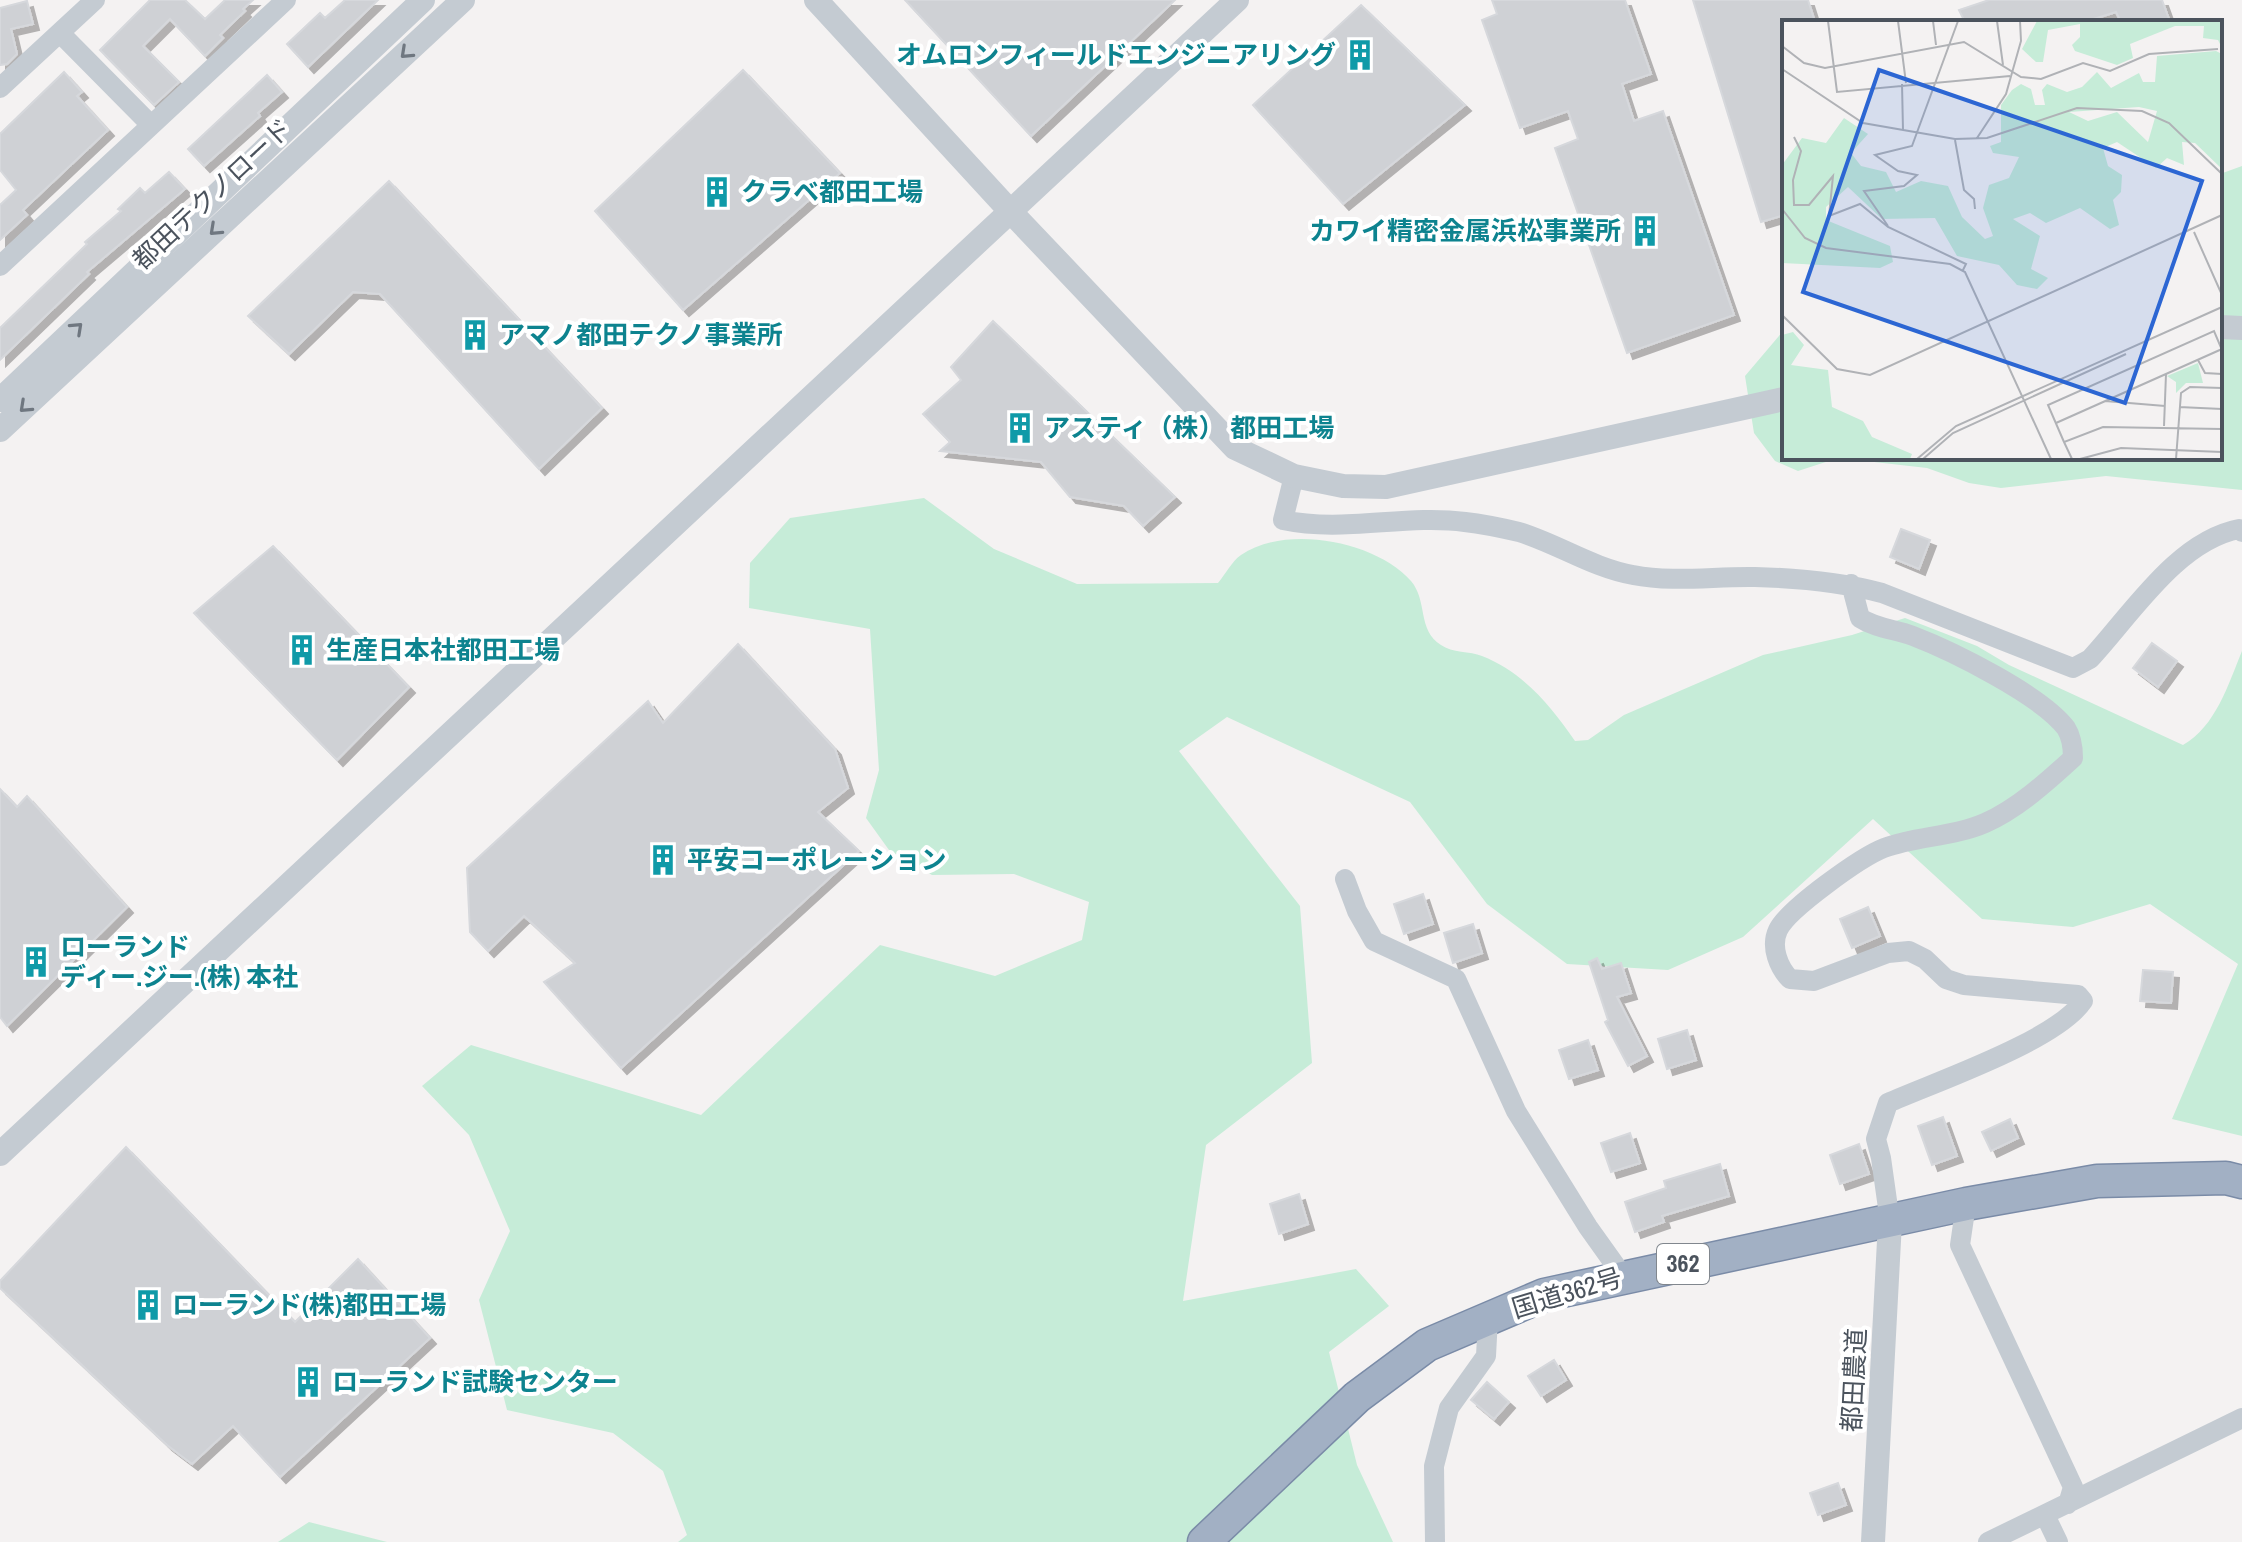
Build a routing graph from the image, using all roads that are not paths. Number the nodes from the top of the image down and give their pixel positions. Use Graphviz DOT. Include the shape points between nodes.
graph roads {
  1 [pos="95,0"];
  2 [pos="286,0"];
  3 [pos="423,0"];
  4 [pos="463,0"];
  5 [pos="816,0"];
  6 [pos="1237,0"];
  7 [pos="60,33"];
  8 [pos="0,88"];
  9 [pos="151,125"];
  10 [pos="1010,211"];
  11 [pos="0,266"];
  12 [pos="2222,327"];
  13 [pos="2242,328"];
  14 [pos="1782,399"];
  15 [pos="0,400"];
  16 [pos="0,430"];
  17 [pos="1294,476"];
  18 [pos="2242,532"];
  19 [pos="1851,584"];
  20 [pos="1345,879"];
  21 [pos="0,1154"];
  22 [pos="2242,1182"];
  23 [pos="1966,1204"];
  24 [pos="1890,1222"];
  25 [pos="1623,1276"];
  26 [pos="1488,1318"];
  27 [pos="2242,1418"];
  28 [pos="2068,1504"];
  29 [pos="2045,1515"];
  30 [pos="1204,1542"];
  31 [pos="1435,1542"];
  32 [pos="1873,1542"];
  33 [pos="1988,1542"];
  34 [pos="2058,1542"];
  1 -- 7 [label="street"];
  2 -- 9 [label="street"];
  15 -- 3 [label="street, 都田テクノロード, one-way"];
  4 -- 16 [label="street, 都田テクノロード, one-way"];
  5 -- 10 [label="street"];
  6 -- 10 [label="street"];
  7 -- 8 [label="street"];
  7 -- 9 [label="street"];
  9 -- 11 [label="street"];
  10 -- 17 [label="street" via="1235,448"];
  10 -- 21 [label="street"];
  12 -- 13 [label="street"];
  14 -- 17 [label="street" via="1386,487 1343,486"];
  17 -- 19 [label="street" via="1283,520 1311,526 1463,522 1520,533 1634,576"];
  18 -- 19 [label="street" via="2218,533 2175,565 2090,659 2073,668"];
  19 -- 24 [label="street" via="1860,618 1940,647 2031,699 2067,730 2073,749 2073,758 2007,810 1984,824 1915,838 1862,858 1778,929 1779,968 1790,979 1814,981 1888,953 1909,951 1946,979 1964,985 2078,995 2083,1001 2053,1029 1888,1103 1876,1139"];
  20 -- 25 [label="street" via="1374,941 1456,979 1516,1111"];
  22 -- 23 [label="highway, 国道362号 / 362" via="2097,1181"];
  23 -- 24 [label="highway, 国道362号 / 362"];
  23 -- 28 [label="street" via="1960,1245 2073,1487"];
  24 -- 25 [label="highway, 国道362号 / 362"];
  24 -- 32 [label="street, 都田農道"];
  25 -- 26 [label="highway, 国道362号 / 362" via="1544,1295"];
  26 -- 30 [label="highway, 国道362号 / 362" via="1427,1345 1357,1397"];
  26 -- 31 [label="street" via="1486,1356 1449,1408 1434,1466"];
  27 -- 28 [label="street"];
  28 -- 29 [label="street"];
  29 -- 33 [label="street"];
  29 -- 34 [label="street"];
}
